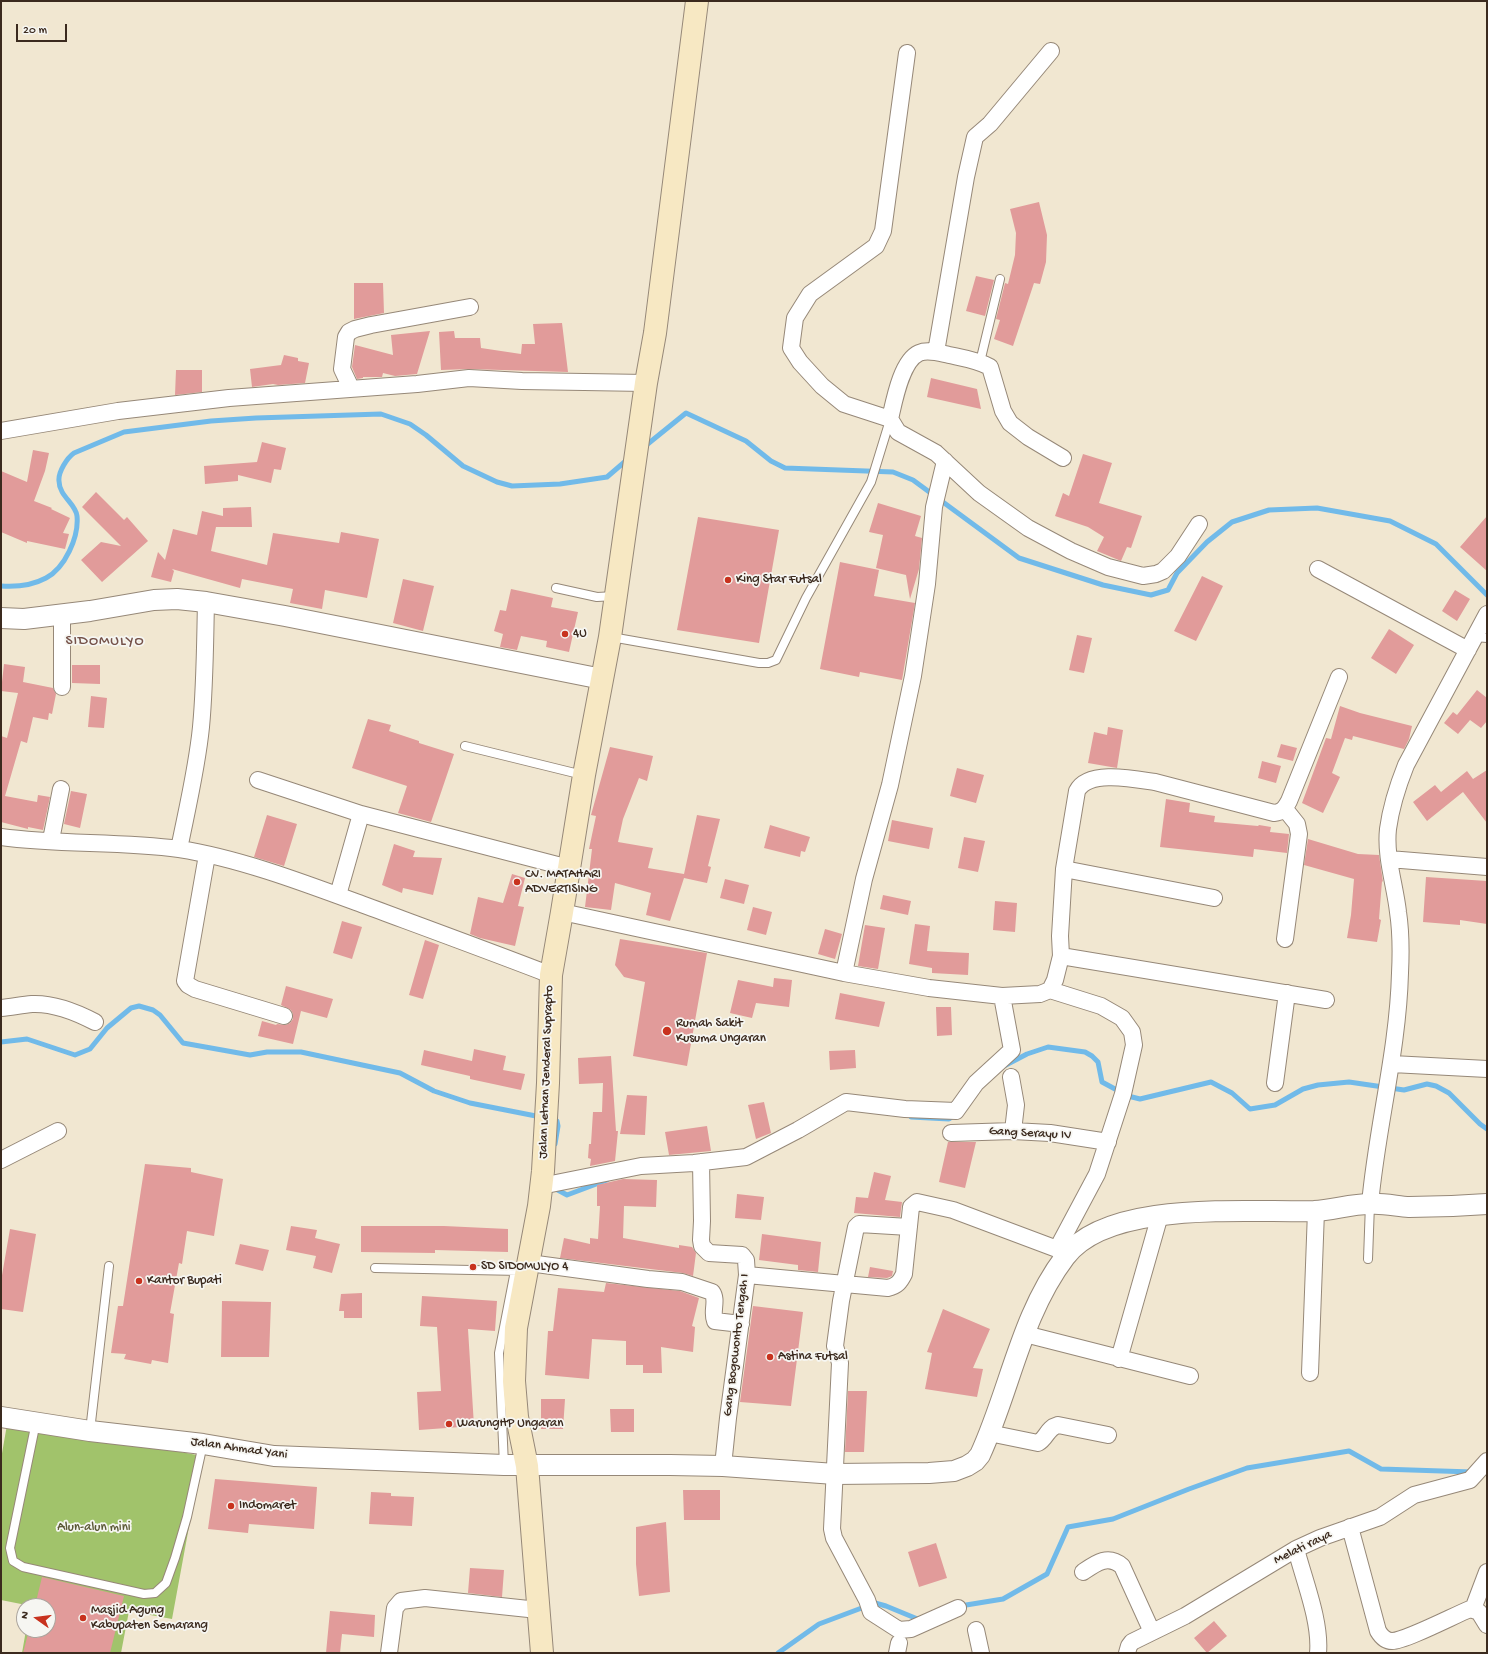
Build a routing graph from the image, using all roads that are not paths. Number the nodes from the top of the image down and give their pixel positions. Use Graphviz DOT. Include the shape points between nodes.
graph roads {
  1 [pos="697,1"];
  2 [pos="1051,51"];
  3 [pos="907,53"];
  4 [pos="1000,279"];
  5 [pos="470,307"];
  6 [pos="936,352"];
  7 [pos="980,362"];
  8 [pos="646,383"];
  9 [pos="351,388"];
  10 [pos="890,419"];
  11 [pos="1,431"];
  12 [pos="1063,458"];
  13 [pos="945,461"];
  14 [pos="1199,524"];
  15 [pos="1318,569"];
  16 [pos="556,588"];
  17 [pos="616,596"];
  18 [pos="206,602"];
  19 [pos="62,614"];
  20 [pos="1487,614"];
  21 [pos="1,618"];
  22 [pos="610,637"];
  23 [pos="1477,642"];
  24 [pos="1339,677"];
  25 [pos="602,679"];
  26 [pos="62,687"];
  27 [pos="465,746"];
  28 [pos="584,775"];
  29 [pos="258,780"];
  30 [pos="61,789"];
  31 [pos="1285,809"];
  32 [pos="361,814"];
  33 [pos="1,837"];
  34 [pos="51,840"];
  35 [pos="179,850"];
  36 [pos="207,855"];
  37 [pos="1389,859"];
  38 [pos="1487,867"];
  39 [pos="568,868"];
  40 [pos="1064,869"];
  41 [pos="338,895"];
  42 [pos="1214,898"];
  43 [pos="562,912"];
  44 [pos="1285,939"];
  45 [pos="1061,956"];
  46 [pos="844,973"];
  47 [pos="551,975"];
  48 [pos="1050,990"];
  49 [pos="1287,994"];
  50 [pos="1002,996"];
  51 [pos="1326,1000"];
  52 [pos="1,1008"];
  53 [pos="284,1016"];
  54 [pos="95,1022"];
  55 [pos="1392,1064"];
  56 [pos="1487,1069"];
  57 [pos="1010,1077"];
  58 [pos="1275,1083"];
  59 [pos="58,1131"];
  60 [pos="1013,1131"];
  61 [pos="951,1133"];
  62 [pos="1108,1142"];
  63 [pos="1,1160"];
  64 [pos="701,1167"];
  65 [pos="547,1185"];
  66 [pos="1370,1204"];
  67 [pos="1487,1204"];
  68 [pos="1316,1211"];
  69 [pos="1160,1215"];
  70 [pos="909,1227"];
  71 [pos="1061,1253"];
  72 [pos="1368,1259"];
  73 [pos="109,1266"];
  74 [pos="375,1268"];
  75 [pos="524,1268"];
  76 [pos="748,1275"];
  77 [pos="845,1283"];
  78 [pos="741,1324"];
  79 [pos="1025,1334"];
  80 [pos="1119,1359"];
  81 [pos="1310,1373"];
  82 [pos="1190,1376"];
  83 [pos="1,1417"];
  84 [pos="36,1421"];
  85 [pos="90,1431"];
  86 [pos="989,1433"];
  87 [pos="1108,1435"];
  88 [pos="203,1444"];
  89 [pos="1484,1464"];
  90 [pos="504,1465"];
  91 [pos="527,1466"];
  92 [pos="723,1466"];
  93 [pos="835,1474"];
  94 [pos="1350,1527"];
  95 [pos="1296,1549"];
  96 [pos="1083,1572"];
  97 [pos="1487,1572"];
  98 [pos="958,1608"];
  99 [pos="1473,1609"];
  100 [pos="538,1610"];
  101 [pos="1487,1625"];
  102 [pos="976,1630"];
  103 [pos="1152,1632"];
  104 [pos="389,1653"];
  105 [pos="542,1653"];
  106 [pos="981,1653"];
  107 [pos="1127,1653"];
  108 [pos="1318,1653"];
  1 -- 8 [label="main road, Jalan Letnan Jenderal Suprapto" via="655,333"];
  2 -- 6 [label="street" via="990,124 975,137"];
  3 -- 10 [label="street" via="883,231 876,246 810,294 795,318 791,348 822,386 844,404"];
  4 -- 7 [label="lane"];
  5 -- 9 [label="street" via="371,325 349,332 345,341 342,369"];
  6 -- 7 [label="street"];
  6 -- 10 [label="street" via="919,352 909,361 897,391"];
  7 -- 12 [label="street" via="990,367 1003,411 1010,423"];
  8 -- 9 [label="street" via="522,382 469,378"];
  8 -- 17 [label="main road, Jalan Letnan Jenderal Suprapto"];
  9 -- 11 [label="street" via="118,410"];
  10 -- 13 [label="street" via="898,432 936,453"];
  10 -- 22 [label="lane" via="870,482 806,598 776,660 759,663"];
  13 -- 14 [label="street" via="979,493 1028,528 1071,552 1134,574 1149,576 1163,571 1178,556"];
  13 -- 46 [label="street" via="934,507 927,584 913,676 890,785 864,879"];
  15 -- 23 [label="street"];
  16 -- 17 [label="lane" via="597,597"];
  17 -- 22 [label="main road, Jalan Letnan Jenderal Suprapto"];
  18 -- 19 [label="street" via="154,600"];
  18 -- 25 [label="street"];
  18 -- 35 [label="street" via="201,728"];
  19 -- 21 [label="street" via="24,619"];
  19 -- 26 [label="street"];
  20 -- 23 [label="street"];
  22 -- 25 [label="main road, Jalan Letnan Jenderal Suprapto"];
  23 -- 37 [label="street" via="1406,764 1388,829"];
  24 -- 31 [label="street"];
  25 -- 28 [label="main road, Jalan Letnan Jenderal Suprapto"];
  27 -- 28 [label="lane"];
  28 -- 39 [label="main road, Jalan Letnan Jenderal Suprapto"];
  29 -- 32 [label="street"];
  30 -- 34 [label="street"];
  31 -- 40 [label="street" via="1274,813 1155,782 1094,778 1084,782 1077,791"];
  31 -- 44 [label="street" via="1297,824 1299,834"];
  32 -- 39 [label="street"];
  32 -- 41 [label="street"];
  33 -- 34 [label="street"];
  34 -- 35 [label="street"];
  35 -- 36 [label="street"];
  36 -- 41 [label="street"];
  36 -- 53 [label="street" via="186,983"];
  37 -- 38 [label="street"];
  37 -- 55 [label="street" via="1398,914 1400,972"];
  39 -- 43 [label="main road, Jalan Letnan Jenderal Suprapto"];
  40 -- 42 [label="street"];
  40 -- 45 [label="street"];
  41 -- 47 [label="street"];
  43 -- 46 [label="street"];
  43 -- 47 [label="main road, Jalan Letnan Jenderal Suprapto"];
  45 -- 48 [label="street"];
  45 -- 49 [label="street"];
  46 -- 50 [label="street" via="929,988"];
  47 -- 65 [label="main road, Jalan Letnan Jenderal Suprapto" via="546,1116"];
  48 -- 50 [label="street" via="1040,994"];
  48 -- 62 [label="street" via="1101,1006 1122,1018 1132,1032 1134,1045"];
  49 -- 51 [label="street"];
  49 -- 58 [label="street"];
  50 -- 64 [label="street" via="1012,1050 976,1083 956,1110 906,1109 846,1102 746,1157"];
  52 -- 54 [label="street" via="34,1004 51,1006 71,1011"];
  55 -- 56 [label="street"];
  55 -- 66 [label="street" via="1383,1107"];
  57 -- 60 [label="street" via="1016,1105"];
  59 -- 63 [label="street"];
  60 -- 61 [label="street, Gang Serayu IV"];
  60 -- 62 [label="street, Gang Serayu IV" via="1050,1133"];
  62 -- 71 [label="street" via="1097,1174"];
  64 -- 65 [label="street" via="641,1166"];
  64 -- 76 [label="street, Gang Bogowonto Tengah I" via="702,1246 709,1253 742,1255 746,1260"];
  65 -- 75 [label="main road, Jalan Letnan Jenderal Suprapto" via="539,1206"];
  66 -- 67 [label="street, Jalan Ahmad Yani" via="1446,1207"];
  66 -- 68 [label="street, Jalan Ahmad Yani"];
  66 -- 72 [label="lane"];
  68 -- 69 [label="street, Jalan Ahmad Yani" via="1208,1211"];
  68 -- 81 [label="street"];
  69 -- 71 [label="street, Jalan Ahmad Yani" via="1121,1223 1094,1234"];
  69 -- 80 [label="street"];
  70 -- 71 [label="street" via="911,1207 917,1202 952,1210"];
  70 -- 77 [label="street" via="857,1225"];
  70 -- 77 [label="street" via="904,1274 900,1282 888,1288"];
  71 -- 79 [label="street, Jalan Ahmad Yani"];
  73 -- 85 [label="lane"];
  74 -- 75 [label="lane"];
  75 -- 78 [label="street" via="682,1282 712,1292 715,1321"];
  75 -- 90 [label="lane" via="499,1353"];
  75 -- 91 [label="main road, Jalan Letnan Jenderal Suprapto" via="516,1328 514,1381 517,1417"];
  76 -- 77 [label="street"];
  76 -- 78 [label="street, Gang Bogowonto Tengah I"];
  77 -- 93 [label="street" via="835,1346 840,1363"];
  78 -- 92 [label="street, Gang Bogowonto Tengah I"];
  79 -- 80 [label="street"];
  79 -- 86 [label="street, Jalan Ahmad Yani"];
  80 -- 82 [label="street"];
  83 -- 84 [label="street, Jalan Ahmad Yani"];
  84 -- 85 [label="street, Jalan Ahmad Yani"];
  84 -- 88 [label="lane" via="10,1548 13,1560 23,1567 144,1594 155,1593 166,1583 187,1516"];
  85 -- 88 [label="street, Jalan Ahmad Yani"];
  86 -- 87 [label="street" via="1038,1443 1051,1428 1058,1425"];
  86 -- 93 [label="street, Jalan Ahmad Yani" via="975,1461 954,1471"];
  88 -- 90 [label="street, Jalan Ahmad Yani" via="274,1456"];
  89 -- 94 [label="street, Melati raya" via="1470,1480 1414,1495 1380,1517"];
  90 -- 91 [label="street, Jalan Ahmad Yani"];
  91 -- 92 [label="street, Jalan Ahmad Yani"];
  91 -- 100 [label="main road, Jalan Letnan Jenderal Suprapto"];
  92 -- 93 [label="street, Jalan Ahmad Yani"];
  93 -- 98 [label="street" via="832,1529 834,1538 869,1606 899,1630 911,1629"];
  94 -- 95 [label="street, Melati raya"];
  94 -- 99 [label="street" via="1378,1631 1382,1636 1392,1641 1404,1638"];
  95 -- 103 [label="street, Melati raya" via="1185,1616"];
  95 -- 108 [label="street" via="1317,1624"];
  96 -- 103 [label="street" via="1106,1560 1112,1560 1122,1566"];
  97 -- 99 [label="street"];
  99 -- 101 [label="street" via="1479,1612"];
  100 -- 104 [label="street" via="425,1598 401,1601 395,1608"];
  100 -- 105 [label="main road, Jalan Letnan Jenderal Suprapto"];
  102 -- 106 [label="street"];
  103 -- 107 [label="street, Melati raya" via="1132,1642"];
}
